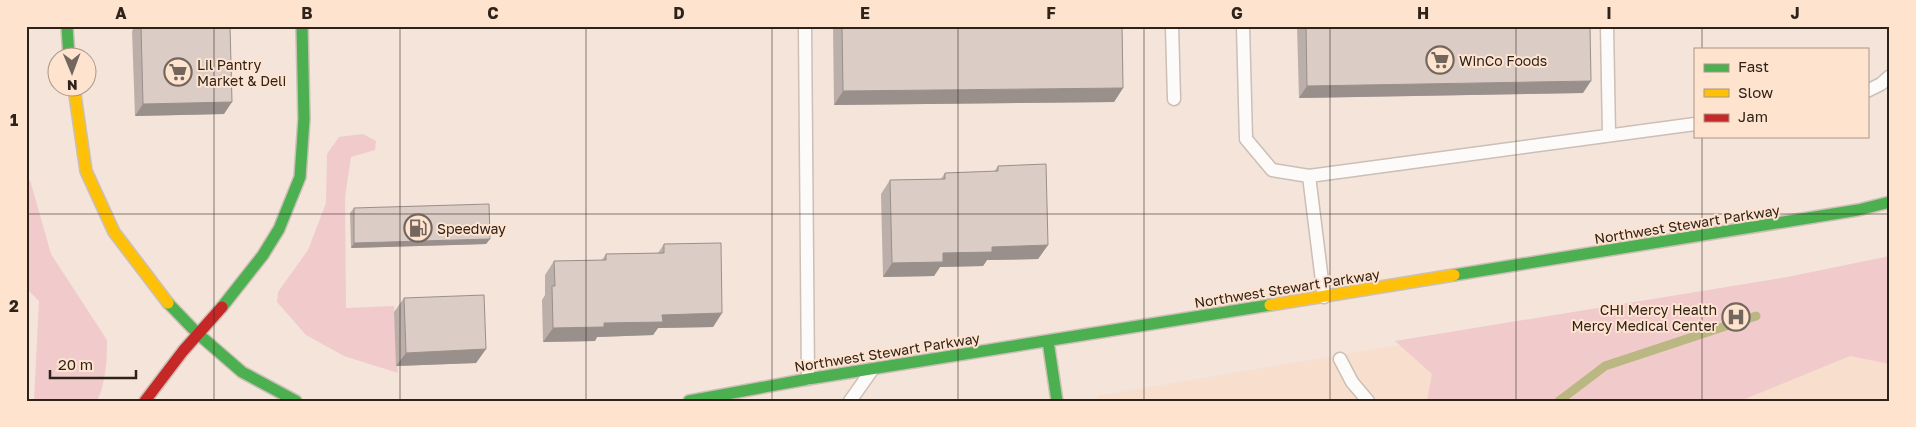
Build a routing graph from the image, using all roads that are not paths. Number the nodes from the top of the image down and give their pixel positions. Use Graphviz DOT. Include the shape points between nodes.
graph roads {
  1 [pos="67,26"];
  2 [pos="302,26"];
  3 [pos="805,26"];
  4 [pos="1172,26"];
  5 [pos="1243,26"];
  6 [pos="1607,26"];
  7 [pos="69,48"];
  8 [pos="1890,76"];
  9 [pos="1868,90"];
  10 [pos="75,98"];
  11 [pos="1174,99"];
  12 [pos="1694,124"];
  13 [pos="1609,135"];
  14 [pos="1309,176"];
  15 [pos="1890,202"];
  16 [pos="1324,297"];
  17 [pos="198,333"];
  18 [pos="1048,341"];
  19 [pos="1340,359"];
  20 [pos="873,369"];
  21 [pos="808,379"];
  22 [pos="145,401"];
  23 [pos="296,401"];
  24 [pos="689,401"];
  25 [pos="850,401"];
  26 [pos="1057,401"];
  27 [pos="1368,401"];
  1 -- 7 [label="main road"];
  2 -- 17 [label="main road" via="304,122 300,176 270,247 239,289"];
  3 -- 21 [label="lane"];
  4 -- 11 [label="lane"];
  5 -- 14 [label="lane" via="1246,139 1272,170"];
  6 -- 13 [label="lane"];
  8 -- 9 [label="lane"];
  10 -- 17 [label="main road" via="86,170 114,232 161,296"];
  12 -- 13 [label="lane"];
  13 -- 14 [label="lane"];
  14 -- 16 [label="lane"];
  15 -- 16 [label="main road, Northwest Stewart Parkway" via="1858,210"];
  16 -- 18 [label="main road, Northwest Stewart Parkway"];
  17 -- 22 [label="main road"];
  17 -- 23 [label="main road" via="242,372"];
  18 -- 20 [label="main road, Northwest Stewart Parkway"];
  18 -- 26 [label="main road"];
  19 -- 27 [label="lane" via="1352,382"];
  20 -- 21 [label="main road, Northwest Stewart Parkway"];
  20 -- 25 [label="lane"];
  21 -- 24 [label="main road, Northwest Stewart Parkway"];
}
